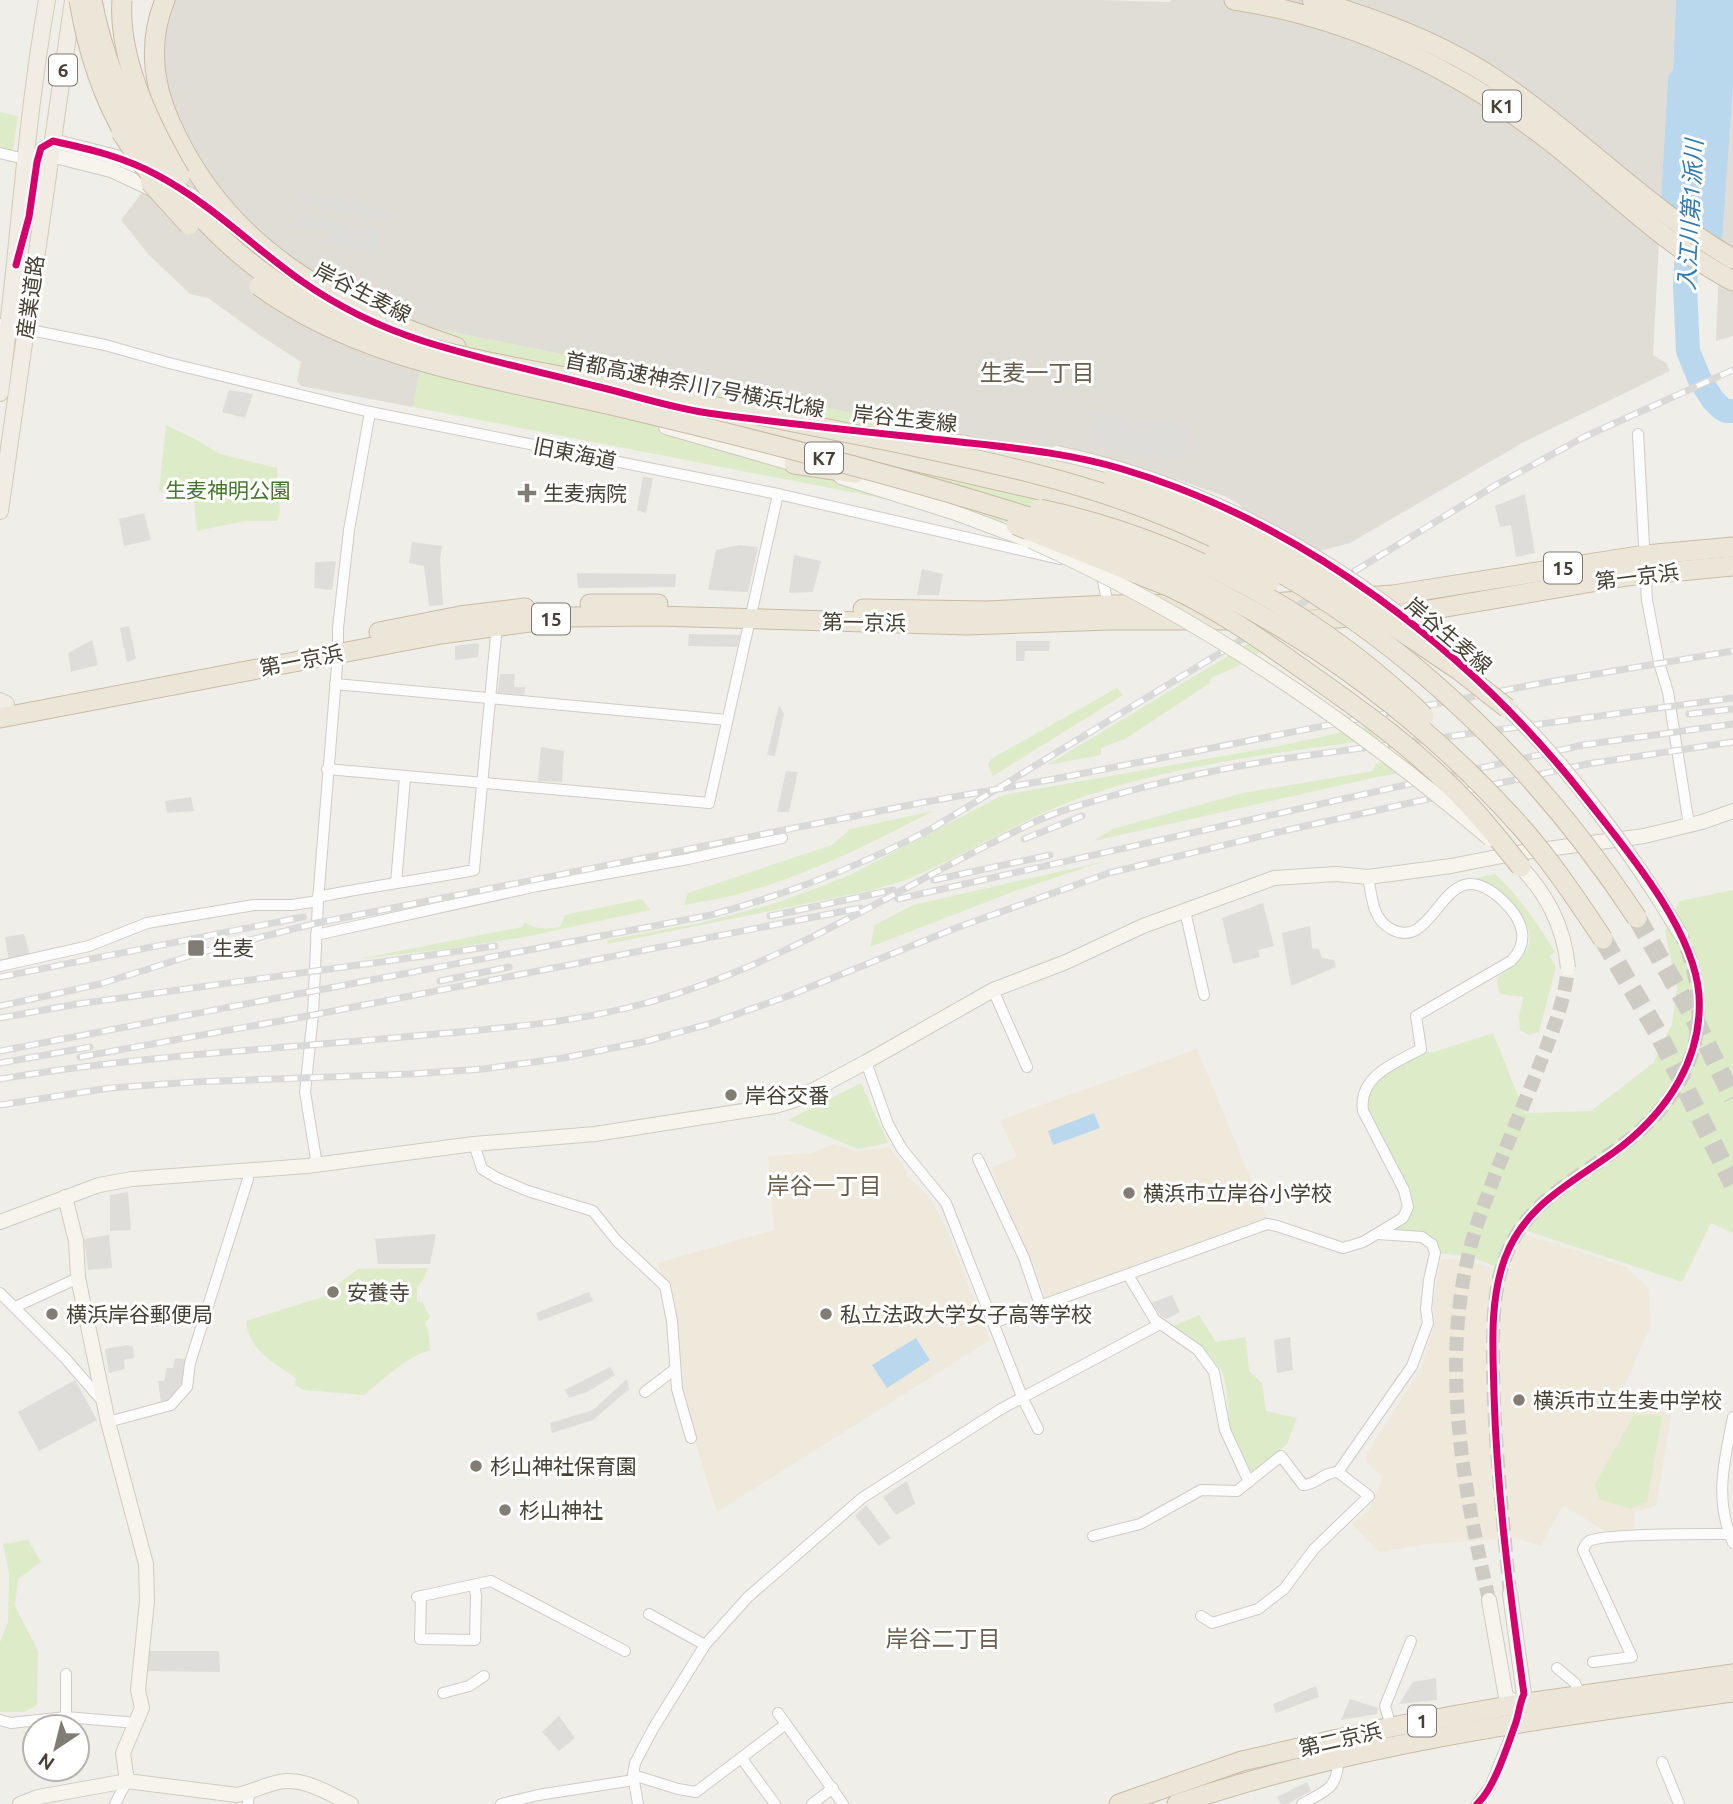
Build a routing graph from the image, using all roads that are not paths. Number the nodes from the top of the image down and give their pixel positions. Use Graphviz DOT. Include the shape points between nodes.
graph roads {
  1 [pos="47,0"];
  2 [pos="66,0"];
  3 [pos="75,0"];
  4 [pos="92,0"];
  5 [pos="122,0"];
  6 [pos="165,0"];
  7 [pos="1234,0"];
  8 [pos="1312,0"];
  9 [pos="30,120"];
  10 [pos="49,148"];
  11 [pos="0,153"];
  12 [pos="77,154"];
  13 [pos="25,159"];
  14 [pos="189,225"];
  15 [pos="1733,259"];
  16 [pos="16,265"];
  17 [pos="1733,281"];
  18 [pos="280,285"];
  19 [pos="12,326"];
  20 [pos="411,360"];
  21 [pos="628,389"];
  22 [pos="0,393"];
  23 [pos="370,412"];
  24 [pos="705,413"];
  25 [pos="838,431"];
  26 [pos="1638,434"];
  27 [pos="780,447"];
  28 [pos="794,464"];
  29 [pos="778,494"];
  30 [pos="0,511"];
  31 [pos="1733,547"];
  32 [pos="1645,564"];
  33 [pos="1733,566"];
  34 [pos="1110,612"];
  35 [pos="752,613"];
  36 [pos="497,625"];
  37 [pos="339,646"];
  38 [pos="335,684"];
  39 [pos="491,698"];
  40 [pos="1507,708"];
  41 [pos="2,711"];
  42 [pos="1469,713"];
  43 [pos="727,720"];
  44 [pos="327,769"];
  45 [pos="405,778"];
  46 [pos="484,783"];
  47 [pos="1733,811"];
  48 [pos="1689,825"];
  49 [pos="1521,828"];
  50 [pos="782,838"];
  51 [pos="1521,867"];
  52 [pos="1368,877"];
  53 [pos="396,883"];
  54 [pos="318,899"];
  55 [pos="1185,911"];
  56 [pos="1637,918"];
  57 [pos="316,935"];
  58 [pos="1681,935"];
  59 [pos="1603,939"];
  60 [pos="0,966"];
  61 [pos="1567,968"];
  62 [pos="993,990"];
  63 [pos="1204,995"];
  64 [pos="866,1062"];
  65 [pos="1027,1067"];
  66 [pos="474,1144"];
  67 [pos="978,1159"];
  68 [pos="317,1165"];
  69 [pos="247,1171"];
  70 [pos="65,1197"];
  71 [pos="0,1222"];
  72 [pos="1378,1234"];
  73 [pos="1128,1275"];
  74 [pos="78,1278"];
  75 [pos="0,1293"];
  76 [pos="1040,1305"];
  77 [pos="15,1307"];
  78 [pos="993,1323"];
  79 [pos="1160,1324"];
  80 [pos="675,1369"];
  81 [pos="645,1392"];
  82 [pos="1023,1399"];
  83 [pos="104,1403"];
  84 [pos="1733,1417"];
  85 [pos="107,1422"];
  86 [pos="1038,1429"];
  87 [pos="691,1438"];
  88 [pos="1338,1472"];
  89 [pos="1249,1482"];
  90 [pos="1093,1536"];
  91 [pos="1732,1537"];
  92 [pos="474,1585"];
  93 [pos="1510,1594"];
  94 [pos="1489,1600"];
  95 [pos="649,1614"];
  96 [pos="1201,1616"];
  97 [pos="1411,1642"];
  98 [pos="705,1645"];
  99 [pos="625,1651"];
  100 [pos="1592,1662"];
  101 [pos="1557,1668"];
  102 [pos="66,1674"];
  103 [pos="1733,1674"];
  104 [pos="484,1676"];
  105 [pos="1733,1692"];
  106 [pos="443,1693"];
  107 [pos="1580,1695"];
  108 [pos="66,1713"];
  109 [pos="778,1713"];
  110 [pos="1518,1713"];
  111 [pos="91,1719"];
  112 [pos="0,1720"];
  113 [pos="21,1722"];
  114 [pos="137,1723"];
  115 [pos="786,1724"];
  116 [pos="1391,1727"];
  117 [pos="742,1759"];
  118 [pos="1338,1760"];
  119 [pos="1662,1762"];
  120 [pos="633,1777"];
  121 [pos="127,1781"];
  122 [pos="832,1788"];
  123 [pos="1201,1793"];
  124 [pos="248,1798"];
  125 [pos="20,1804"];
  126 [pos="115,1804"];
  127 [pos="351,1804"];
  128 [pos="501,1804"];
  129 [pos="638,1804"];
  130 [pos="775,1804"];
  131 [pos="812,1804"];
  132 [pos="844,1804"];
  133 [pos="1119,1804"];
  134 [pos="1177,1804"];
  135 [pos="1302,1804"];
  136 [pos="1477,1804"];
  137 [pos="1679,1804"];
  1 -- 9 [label="main road, 産業道路 / 6"];
  2 -- 14 [label="highway, bridge" via="82,67 104,117 139,169"];
  3 -- 10 [label="main road, 産業道路 / 6"];
  3 -- 14 [label="highway, 首都高速神奈川7号横浜北線 / K7, bridge" via="110,105 144,165"];
  3 -- 18 [label="highway, bridge" via="100,91 143,165 215,240"];
  4 -- 18 [label="highway, 首都高速神奈川7号横浜北線 / K7, bridge" via="119,92 159,165 217,235"];
  5 -- 20 [label="highway, bridge" via="128,52 148,113 173,163 214,226 248,263 299,305"];
  6 -- 21 [label="highway, bridge" via="154,55 168,117 211,193 267,251 328,293 403,328 461,349"];
  7 -- 17 [label="highway, K1" via="1332,23 1391,44 1448,72 1556,146 1671,242"];
  8 -- 15 [label="highway, K1" via="1413,35 1491,77 1668,217"];
  9 -- 10 [label="street" via="34,135"];
  9 -- 13 [label="main road, 産業道路 / 6"];
  10 -- 12 [label="street, 岸谷生麦線"];
  10 -- 16 [label="street" via="38,155"];
  10 -- 19 [label="main road, 産業道路 / 6"];
  11 -- 13 [label="street"];
  12 -- 24 [label="street, 岸谷生麦線, bridge" via="132,162 161,177 201,202 300,279 393,330 464,353"];
  12 -- 28 [label="street, 岸谷生麦線, bridge" via="146,186 207,226 289,292 386,344"];
  13 -- 16 [label="main road, 産業道路 / 6"];
  14 -- 20 [label="highway, 首都高速神奈川7号横浜北線 / K7, bridge" via="236,268 289,306 350,338"];
  16 -- 19 [label="main road, 産業道路 / 6"];
  18 -- 21 [label="highway, 首都高速神奈川7号横浜北線 / K7, bridge" via="328,312 394,338"];
  19 -- 22 [label="main road, 産業道路 / 6"];
  19 -- 23 [label="street, 旧東海道"];
  19 -- 30 [label="main road, 産業道路 / 6"];
  20 -- 27 [label="highway, 首都高速神奈川7号横浜北線 / K7, bridge"];
  21 -- 25 [label="highway, 首都高速神奈川7号横浜北線 / K7, bridge"];
  23 -- 29 [label="street, 旧東海道"];
  23 -- 37 [label="street" via="349,530"];
  24 -- 40 [label="street, 岸谷生麦線, bridge" via="1057,453 1161,481 1242,517 1331,567 1421,631"];
  24 -- 42 [label="highway, bridge" via="1040,489 1132,519 1215,554 1317,606"];
  25 -- 40 [label="highway, bridge" via="1030,458 1112,478 1186,506 1306,567"];
  25 -- 42 [label="highway, 首都高速神奈川7号横浜北線 / K7, bridge" via="1070,482 1190,527 1317,595 1407,660"];
  26 -- 32 [label="street"];
  27 -- 49 [label="highway, 首都高速神奈川7号横浜北線 / K7, bridge" via="1039,520 1157,564 1229,597 1296,636 1382,697 1460,764"];
  27 -- 51 [label="highway, bridge" via="971,507 1217,611 1409,748 1469,805"];
  28 -- 49 [label="highway, bridge" via="932,485 1055,512 1128,533 1221,572 1320,631 1379,674 1460,753"];
  28 -- 51 [label="street, 岸谷生麦線, bridge" via="992,526 1072,559 1163,607 1312,700 1453,808"];
  29 -- 34 [label="street, 旧東海道" via="1100,568"];
  29 -- 35 [label="street"];
  31 -- 32 [label="highway, 第一京浜 / 15"];
  32 -- 33 [label="highway, 第一京浜 / 15"];
  32 -- 34 [label="highway, 第一京浜 / 15" via="1393,595"];
  32 -- 48 [label="street" via="1647,600 1668,692"];
  34 -- 35 [label="highway, 第一京浜 / 15" via="968,625"];
  35 -- 36 [label="highway, 第一京浜 / 15" via="567,617"];
  35 -- 37 [label="highway, 第一京浜 / 15" via="626,603 560,604 460,616"];
  35 -- 43 [label="street"];
  36 -- 37 [label="highway, 第一京浜 / 15"];
  36 -- 39 [label="street"];
  37 -- 38 [label="street"];
  37 -- 41 [label="highway, 第一京浜 / 15"];
  38 -- 39 [label="street"];
  38 -- 44 [label="street"];
  39 -- 43 [label="street"];
  39 -- 46 [label="street"];
  40 -- 58 [label="street, 岸谷生麦線, bridge" via="1605,823"];
  42 -- 56 [label="highway, 首都高速神奈川7号横浜北線 / K7, bridge" via="1553,802"];
  43 -- 46 [label="street" via="709,803"];
  44 -- 45 [label="street"];
  44 -- 54 [label="street"];
  45 -- 46 [label="street"];
  45 -- 53 [label="street"];
  46 -- 53 [label="street" via="474,870"];
  47 -- 48 [label="street"];
  48 -- 52 [label="street" via="1644,836"];
  49 -- 59 [label="highway, 首都高速神奈川7号横浜北線 / K7, bridge"];
  50 -- 57 [label="street"];
  51 -- 61 [label="street, 岸谷生麦線, bridge" via="1556,916"];
  52 -- 55 [label="street" via="1274,878"];
  52 -- 72 [label="street" via="1375,911 1396,932 1415,931 1453,890 1472,884 1497,896 1516,917 1523,940 1517,955 1504,966 1416,1016 1421,1049 1365,1086 1363,1111 1396,1170 1408,1207 1403,1218"];
  53 -- 54 [label="street"];
  54 -- 57 [label="street"];
  54 -- 60 [label="street" via="147,923 89,946"];
  55 -- 62 [label="street"];
  55 -- 63 [label="street"];
  57 -- 68 [label="street" via="304,1092"];
  62 -- 64 [label="street"];
  62 -- 65 [label="street"];
  64 -- 66 [label="street" via="775,1107 596,1134"];
  64 -- 78 [label="street" via="902,1149 946,1203"];
  66 -- 68 [label="street"];
  66 -- 80 [label="street" via="482,1169 497,1178 593,1211 665,1286"];
  67 -- 76 [label="street" via="1024,1258"];
  68 -- 69 [label="street"];
  69 -- 70 [label="street" via="132,1179"];
  69 -- 85 [label="street" via="190,1363 187,1387 171,1405"];
  70 -- 71 [label="street"];
  70 -- 74 [label="street" via="76,1241"];
  72 -- 73 [label="street" via="1343,1248 1267,1224"];
  72 -- 88 [label="street" via="1422,1237 1432,1244 1436,1253 1428,1289 1428,1323 1412,1366"];
  73 -- 76 [label="street"];
  73 -- 79 [label="street"];
  74 -- 77 [label="street"];
  74 -- 83 [label="street"];
  75 -- 77 [label="street"];
  76 -- 78 [label="street"];
  77 -- 83 [label="street"];
  78 -- 82 [label="street"];
  79 -- 82 [label="street"];
  79 -- 89 [label="street" via="1198,1350 1214,1372 1225,1430"];
  80 -- 81 [label="street"];
  80 -- 87 [label="street"];
  82 -- 86 [label="street"];
  82 -- 98 [label="street" via="862,1498 748,1597"];
  83 -- 85 [label="street"];
  84 -- 91 [label="street" via="1721,1500"];
  85 -- 114 [label="street" via="146,1564 138,1690 142,1708"];
  88 -- 89 [label="street" via="1325,1473 1303,1485 1281,1456"];
  88 -- 96 [label="street" via="1369,1496 1314,1549 1284,1589 1242,1615 1212,1623"];
  89 -- 90 [label="street" via="1237,1492 1200,1490 1140,1524"];
  91 -- 100 [label="street" via="1623,1537 1586,1544 1583,1550 1632,1657"];
  92 -- 92 [label="street" via="475,1640 420,1639 419,1597"];
  92 -- 99 [label="street" via="491,1581"];
  93 -- 110 [label="street" via="1524,1694"];
  94 -- 110 [label="street" via="1506,1697"];
  95 -- 98 [label="street"];
  97 -- 116 [label="street" via="1385,1706"];
  98 -- 120 [label="street" via="654,1727 635,1763"];
  101 -- 107 [label="street" via="1575,1683"];
  102 -- 108 [label="street"];
  103 -- 107 [label="highway, 第二京浜 / 1"];
  104 -- 106 [label="street"];
  105 -- 110 [label="highway, 第二京浜 / 1"];
  107 -- 110 [label="highway, 第二京浜 / 1"];
  109 -- 115 [label="street"];
  110 -- 116 [label="highway, 第二京浜 / 1"];
  110 -- 118 [label="highway, 第二京浜 / 1"];
  110 -- 136 [label="street" via="1490,1787"];
  111 -- 114 [label="street"];
  112 -- 113 [label="street"];
  114 -- 121 [label="street" via="123,1753"];
  115 -- 117 [label="street"];
  115 -- 122 [label="street"];
  116 -- 123 [label="highway, 第二京浜 / 1" via="1242,1761"];
  117 -- 120 [label="street" via="696,1791"];
  117 -- 130 [label="street"];
  118 -- 123 [label="highway, 第二京浜 / 1"];
  118 -- 135 [label="street" via="1334,1785"];
  119 -- 137 [label="street"];
  120 -- 128 [label="street"];
  120 -- 129 [label="street"];
  121 -- 124 [label="street"];
  121 -- 125 [label="street"];
  121 -- 126 [label="street"];
  122 -- 131 [label="street"];
  122 -- 132 [label="street"];
  123 -- 133 [label="highway, 第二京浜 / 1"];
  123 -- 134 [label="highway, 第二京浜 / 1"];
  124 -- 127 [label="street" via="280,1781 304,1783"];
}
